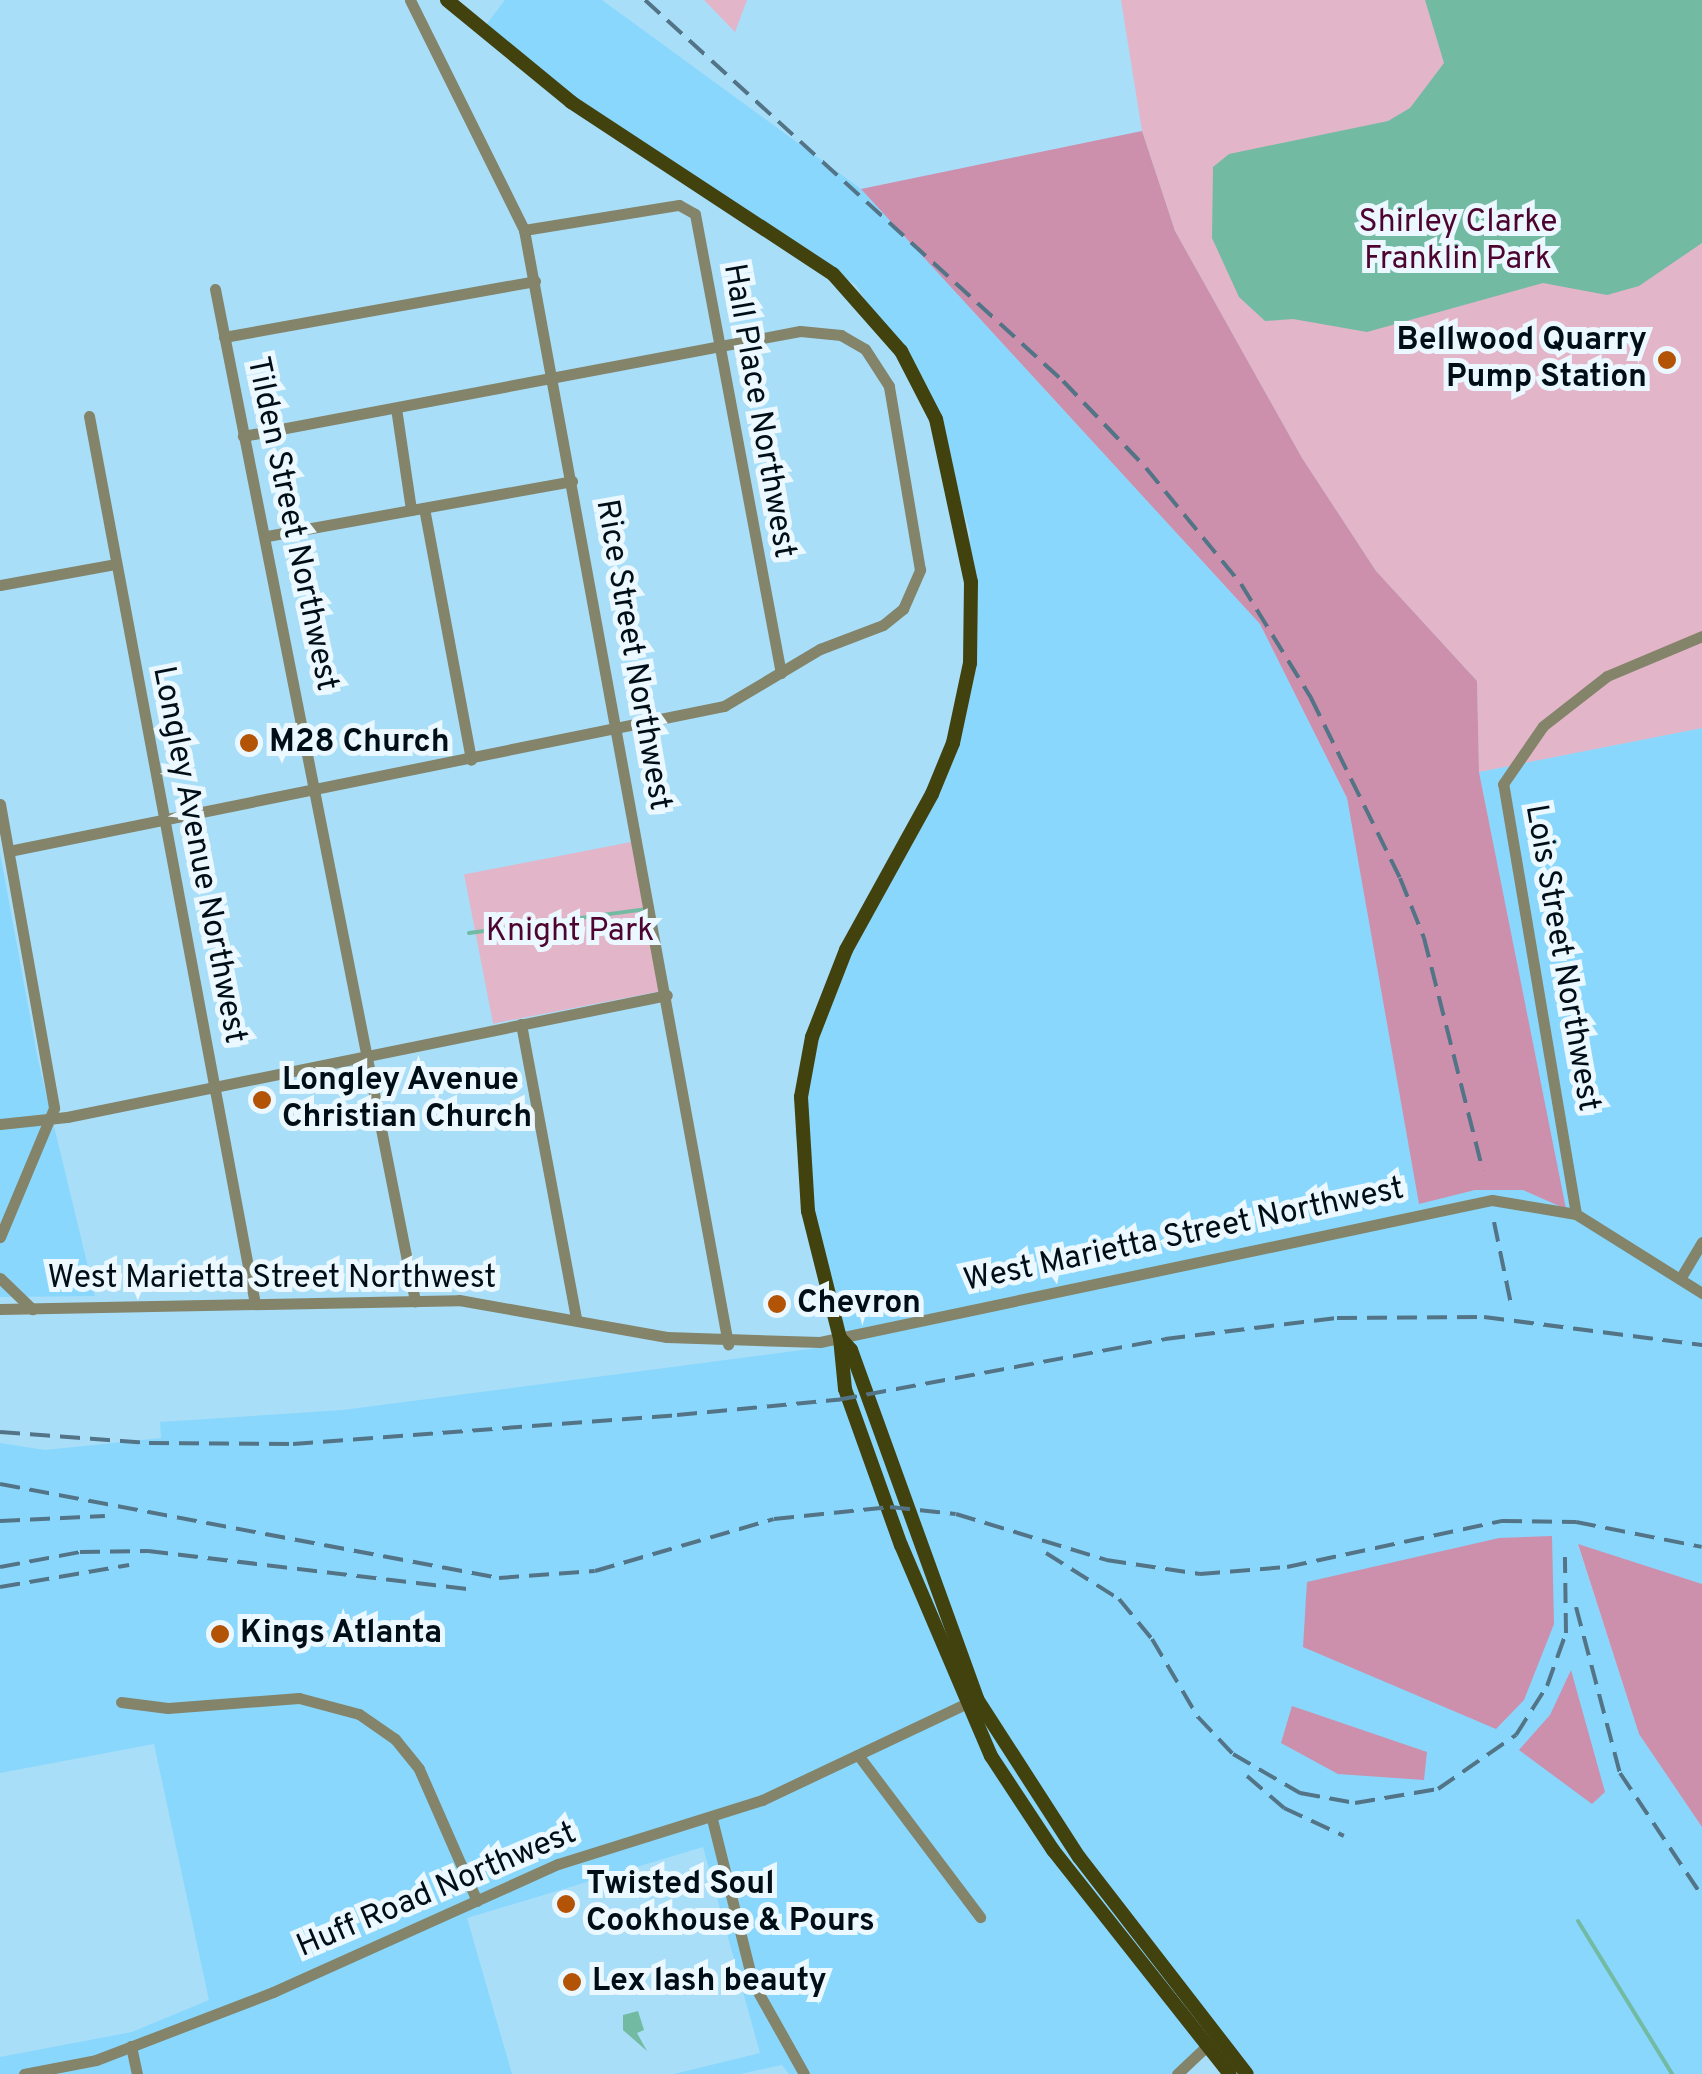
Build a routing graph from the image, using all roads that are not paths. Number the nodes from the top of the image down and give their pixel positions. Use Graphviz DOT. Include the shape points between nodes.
graph roads {
  1 [pos="410,0"];
  2 [pos="447,0"];
  3 [pos="524,230"];
  4 [pos="535,281"];
  5 [pos="214,289"];
  6 [pos="224,337"];
  7 [pos="719,347"];
  8 [pos="553,380"];
  9 [pos="396,408"];
  10 [pos="88,416"];
  11 [pos="243,436"];
  12 [pos="572,481"];
  13 [pos="418,509"];
  14 [pos="267,536"];
  15 [pos="116,564"];
  16 [pos="0,585"];
  17 [pos="1702,636"];
  18 [pos="781,672"];
  19 [pos="618,731"];
  20 [pos="472,760"];
  21 [pos="318,790"];
  22 [pos="0,804"];
  23 [pos="163,821"];
  24 [pos="9,852"];
  25 [pos="667,995"];
  26 [pos="521,1024"];
  27 [pos="367,1056"];
  28 [pos="213,1087"];
  29 [pos="52,1117"];
  30 [pos="0,1124"];
  31 [pos="1576,1214"];
  32 [pos="0,1236"];
  33 [pos="1702,1242"];
  34 [pos="0,1278"];
  35 [pos="1680,1279"];
  36 [pos="1702,1292"];
  37 [pos="415,1300"];
  38 [pos="255,1304"];
  39 [pos="32,1309"];
  40 [pos="0,1310"];
  41 [pos="576,1318"];
  42 [pos="840,1338"];
  43 [pos="728,1344"];
  44 [pos="972,1701"];
  45 [pos="120,1702"];
  46 [pos="858,1754"];
  47 [pos="712,1819"];
  48 [pos="478,1901"];
  49 [pos="980,1917"];
  50 [pos="1213,2041"];
  51 [pos="131,2046"];
  52 [pos="27,2074"];
  53 [pos="137,2074"];
  54 [pos="804,2074"];
  55 [pos="1177,2074"];
  56 [pos="1230,2074"];
  57 [pos="1247,2074"];
  1 -- 3 [label="street, Rice Street Northwest"];
  2 -- 42 [label="main road" via="571,102 833,274 901,351 944,443 971,582 963,704 928,801 831,980 801,1097 802,1178"];
  3 -- 4 [label="street, Rice Street Northwest"];
  3 -- 7 [label="street, Hall Place Northwest" via="679,205 695,214"];
  4 -- 6 [label="street"];
  4 -- 8 [label="street, Rice Street Northwest"];
  5 -- 6 [label="street, Tilden Street Northwest"];
  6 -- 11 [label="street, Tilden Street Northwest"];
  7 -- 8 [label="street"];
  7 -- 18 [label="street, Hall Place Northwest"];
  7 -- 18 [label="street" via="814,330 865,349 889,386 916,512 920,570 903,609"];
  8 -- 9 [label="street"];
  8 -- 12 [label="street, Rice Street Northwest"];
  9 -- 11 [label="street"];
  9 -- 13 [label="street"];
  10 -- 15 [label="street, Longley Avenue Northwest"];
  11 -- 14 [label="street, Tilden Street Northwest"];
  12 -- 13 [label="street"];
  12 -- 19 [label="street, Rice Street Northwest"];
  13 -- 14 [label="street"];
  13 -- 20 [label="street"];
  14 -- 21 [label="street, Tilden Street Northwest"];
  15 -- 16 [label="street"];
  15 -- 23 [label="street, Longley Avenue Northwest"];
  17 -- 31 [label="street, Lois Street Northwest" via="1607,676 1543,726 1504,784"];
  18 -- 19 [label="street" via="724,706"];
  19 -- 20 [label="street"];
  19 -- 25 [label="street, Rice Street Northwest"];
  20 -- 21 [label="street"];
  21 -- 23 [label="street"];
  21 -- 27 [label="street, Tilden Street Northwest"];
  22 -- 24 [label="street"];
  23 -- 24 [label="street"];
  23 -- 28 [label="street, Longley Avenue Northwest"];
  24 -- 29 [label="street"];
  25 -- 26 [label="street"];
  25 -- 43 [label="street, Rice Street Northwest"];
  26 -- 27 [label="street"];
  26 -- 41 [label="street"];
  27 -- 28 [label="street"];
  27 -- 37 [label="street, Tilden Street Northwest"];
  28 -- 29 [label="street"];
  28 -- 38 [label="street, Longley Avenue Northwest"];
  29 -- 30 [label="street"];
  29 -- 32 [label="street"];
  31 -- 35 [label="street, West Marietta Street Northwest"];
  31 -- 42 [label="street, West Marietta Street Northwest" via="1517,1201 1470,1202"];
  33 -- 35 [label="street"];
  34 -- 39 [label="street"];
  35 -- 36 [label="street, West Marietta Street Northwest"];
  37 -- 38 [label="street, West Marietta Street Northwest"];
  37 -- 41 [label="street, West Marietta Street Northwest" via="493,1302"];
  38 -- 39 [label="street, West Marietta Street Northwest"];
  39 -- 40 [label="street, West Marietta Street Northwest"];
  41 -- 43 [label="street, West Marietta Street Northwest"];
  42 -- 43 [label="street, West Marietta Street Northwest"];
  42 -- 44 [label="main road" via="908,1543"];
  44 -- 46 [label="street, Huff Road Northwest"];
  44 -- 50 [label="main road" via="991,1756 1051,1847"];
  45 -- 48 [label="street" via="168,1708 299,1698 359,1714 395,1739 420,1769"];
  46 -- 47 [label="street, Huff Road Northwest"];
  46 -- 49 [label="street"];
  47 -- 48 [label="street, Huff Road Northwest" via="577,1856"];
  47 -- 54 [label="street" via="752,1983"];
  48 -- 51 [label="street, Huff Road Northwest"];
  50 -- 55 [label="street"];
  50 -- 56 [label="main road"];
  50 -- 57 [label="main road"];
  51 -- 52 [label="street, Huff Road Northwest"];
  51 -- 53 [label="street"];
}
